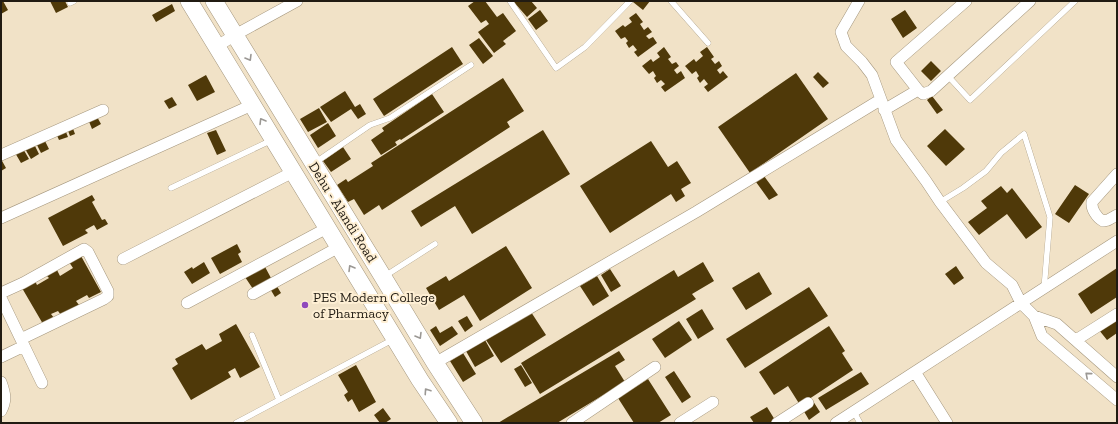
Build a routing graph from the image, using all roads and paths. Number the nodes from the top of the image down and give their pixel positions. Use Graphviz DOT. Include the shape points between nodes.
graph roads {
  1 [pos="188,1"];
  2 [pos="297,1"];
  3 [pos="510,1"];
  4 [pos="630,1"];
  5 [pos="671,1"];
  6 [pos="859,1"];
  7 [pos="966,1"];
  8 [pos="1030,1"];
  9 [pos="1075,1"];
  10 [pos="216,2"];
  11 [pos="235,35"];
  12 [pos="708,43"];
  13 [pos="216,46"];
  14 [pos="471,66"];
  15 [pos="948,76"];
  16 [pos="918,90"];
  17 [pos="252,105"];
  18 [pos="882,105"];
  19 [pos="103,110"];
  20 [pos="273,139"];
  21 [pos="1,155"];
  22 [pos="313,164"];
  23 [pos="293,172"];
  24 [pos="1117,174"];
  25 [pos="171,188"];
  26 [pos="940,202"];
  27 [pos="1117,215"];
  28 [pos="1,218"];
  29 [pos="327,228"];
  30 [pos="1117,241"];
  31 [pos="435,244"];
  32 [pos="339,247"];
  33 [pos="123,259"];
  34 [pos="383,277"];
  35 [pos="1044,289"];
  36 [pos="1,293"];
  37 [pos="253,294"];
  38 [pos="1,298"];
  39 [pos="187,303"];
  40 [pos="1021,303"];
  41 [pos="1117,314"];
  42 [pos="1034,316"];
  43 [pos="252,335"];
  44 [pos="394,339"];
  45 [pos="1076,340"];
  46 [pos="23,343"];
  47 [pos="1,357"];
  48 [pos="435,363"];
  49 [pos="655,367"];
  50 [pos="915,372"];
  51 [pos="1117,377"];
  52 [pos="1,382"];
  53 [pos="42,383"];
  54 [pos="279,400"];
  55 [pos="1117,400"];
  56 [pos="713,402"];
  57 [pos="808,403"];
  58 [pos="1,411"];
  59 [pos="854,412"];
  60 [pos="236,423"];
  61 [pos="449,423"];
  62 [pos="474,423"];
  63 [pos="572,423"];
  64 [pos="680,423"];
  65 [pos="777,423"];
  66 [pos="836,423"];
  67 [pos="860,423"];
  68 [pos="947,423"];
  1 -- 13 [label="main road, Dehu - Alandi Road"];
  2 -- 11 [label="street"];
  3 -- 4 [label="lane" via="556,68 585,47"];
  5 -- 12 [label="lane"];
  6 -- 18 [label="street" via="841,32 846,46 872,75"];
  7 -- 16 [label="street" via="896,62"];
  8 -- 15 [label="street"];
  9 -- 15 [label="lane" via="970,100"];
  10 -- 11 [label="main road, Dehu - Alandi Road"];
  11 -- 13 [label="street"];
  11 -- 22 [label="main road, Dehu - Alandi Road, one-way"];
  13 -- 17 [label="main road, Dehu - Alandi Road"];
  14 -- 22 [label="lane" via="390,118 370,125"];
  15 -- 16 [label="street" via="931,91 923,94"];
  16 -- 18 [label="street"];
  20 -- 17 [label="main road, Dehu - Alandi Road, one-way"];
  17 -- 28 [label="street"];
  18 -- 26 [label="street" via="896,140"];
  18 -- 48 [label="street"];
  19 -- 21 [label="street"];
  20 -- 23 [label="main road, Dehu - Alandi Road"];
  20 -- 25 [label="lane"];
  22 -- 34 [label="main road, Dehu - Alandi Road"];
  23 -- 29 [label="main road, Dehu - Alandi Road"];
  23 -- 33 [label="street"];
  24 -- 27 [label="street" via="1091,206 1103,222"];
  26 -- 35 [label="lane" via="986,171 1024,134 1050,217"];
  26 -- 40 [label="street" via="986,262 1012,285"];
  29 -- 32 [label="main road, Dehu - Alandi Road"];
  29 -- 39 [label="street"];
  30 -- 35 [label="street"];
  31 -- 34 [label="lane"];
  32 -- 37 [label="street"];
  44 -- 32 [label="main road, Dehu - Alandi Road, one-way"];
  34 -- 48 [label="main road, Dehu - Alandi Road, one-way"];
  35 -- 40 [label="street"];
  36 -- 46 [label="street" via="84,249 108,291 108,296 104,299"];
  38 -- 46 [label="street"];
  40 -- 42 [label="street"];
  40 -- 50 [label="street"];
  41 -- 45 [label="street"];
  42 -- 45 [label="street" via="1057,324"];
  55 -- 42 [label="street, one-way" via="1042,336"];
  43 -- 54 [label="lane"];
  44 -- 54 [label="lane"];
  61 -- 44 [label="main road, Dehu - Alandi Road, one-way"];
  45 -- 51 [label="street"];
  46 -- 47 [label="street"];
  46 -- 53 [label="street"];
  48 -- 62 [label="main road, Dehu - Alandi Road"];
  49 -- 63 [label="street"];
  50 -- 59 [label="street"];
  50 -- 68 [label="street"];
  52 -- 58 [label="street" via="6,396"];
  54 -- 60 [label="lane"];
  56 -- 64 [label="street"];
  57 -- 65 [label="street"];
  59 -- 66 [label="street"];
  59 -- 67 [label="lane"];
}
